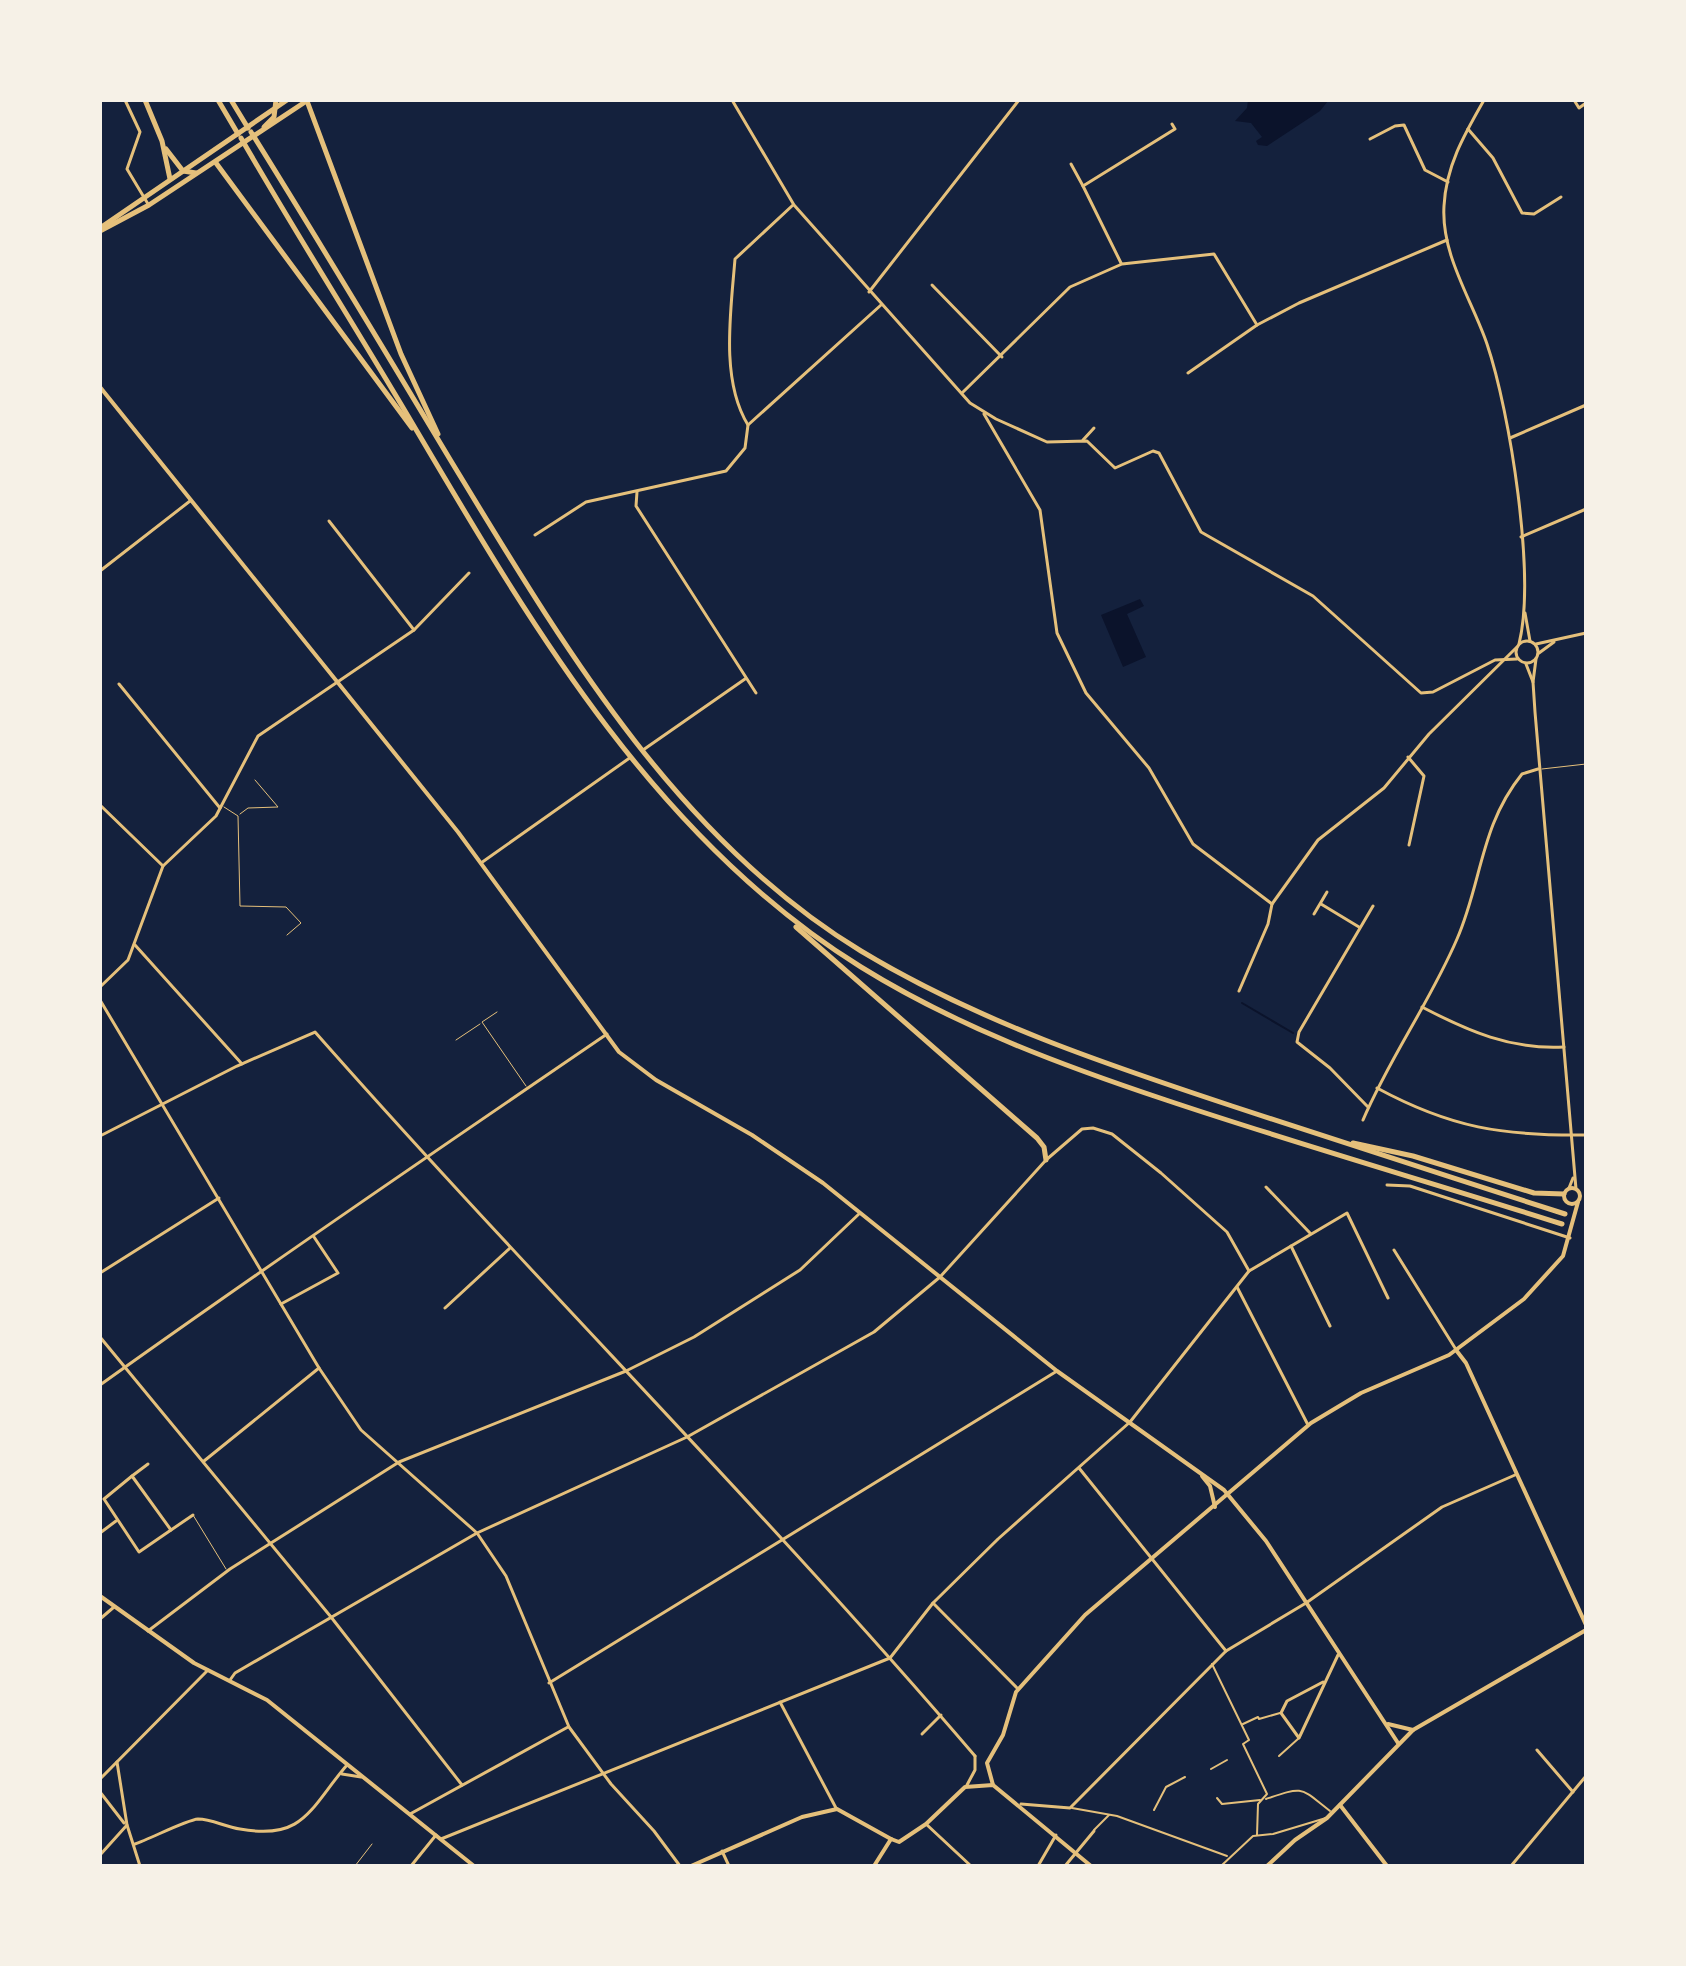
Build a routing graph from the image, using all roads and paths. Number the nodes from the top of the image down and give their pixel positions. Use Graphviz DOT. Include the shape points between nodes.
graph roads {
  1 [pos="125,100"];
  2 [pos="145,100"];
  3 [pos="218,100"];
  4 [pos="231,100"];
  5 [pos="287,100"];
  6 [pos="307,100"];
  7 [pos="732,100"];
  8 [pos="1019,100"];
  9 [pos="1484,100"];
  10 [pos="1574,100"];
  11 [pos="1586,103"];
  12 [pos="276,104"];
  13 [pos="274,117"];
  14 [pos="1172,124"];
  15 [pos="1468,129"];
  16 [pos="1370,139"];
  17 [pos="162,141"];
  18 [pos="218,156"];
  19 [pos="1071,164"];
  20 [pos="183,171"];
  21 [pos="199,173"];
  22 [pos="170,179"];
  23 [pos="1448,182"];
  24 [pos="1083,186"];
  25 [pos="1561,197"];
  26 [pos="144,198"];
  27 [pos="149,205"];
  28 [pos="794,205"];
  29 [pos="100,230"];
  30 [pos="1447,240"];
  31 [pos="1122,264"];
  32 [pos="932,285"];
  33 [pos="869,292"];
  34 [pos="881,305"];
  35 [pos="1257,325"];
  36 [pos="1002,357"];
  37 [pos="1188,373"];
  38 [pos="100,387"];
  39 [pos="961,394"];
  40 [pos="1586,405"];
  41 [pos="984,413"];
  42 [pos="748,425"];
  43 [pos="1094,428"];
  44 [pos="1510,438"];
  45 [pos="1083,440"];
  46 [pos="423,441"];
  47 [pos="441,443"];
  48 [pos="637,492"];
  49 [pos="190,501"];
  50 [pos="1586,509"];
  51 [pos="329,521"];
  52 [pos="535,535"];
  53 [pos="1521,537"];
  54 [pos="100,571"];
  55 [pos="469,573"];
  56 [pos="1524,609"];
  57 [pos="414,630"];
  58 [pos="1586,633"];
  59 [pos="1530,641"];
  60 [pos="1554,642"];
  61 [pos="1535,644"];
  62 [pos="1518,646"];
  63 [pos="1538,653"];
  64 [pos="1503,658"];
  65 [pos="1517,659"];
  66 [pos="1536,659"];
  67 [pos="1526,664"];
  68 [pos="745,679"];
  69 [pos="1533,682"];
  70 [pos="119,684"];
  71 [pos="337,684"];
  72 [pos="756,693"];
  73 [pos="643,750"];
  74 [pos="632,756"];
  75 [pos="1407,757"];
  76 [pos="1586,764"];
  77 [pos="1539,769"];
  78 [pos="255,780"];
  79 [pos="100,805"];
  80 [pos="221,806"];
  81 [pos="238,816"];
  82 [pos="1409,845"];
  83 [pos="481,863"];
  84 [pos="163,866"];
  85 [pos="1327,892"];
  86 [pos="1272,904"];
  87 [pos="1321,904"];
  88 [pos="772,905"];
  89 [pos="1373,906"];
  90 [pos="1314,914"];
  91 [pos="1359,927"];
  92 [pos="287,935"];
  93 [pos="135,945"];
  94 [pos="100,987"];
  95 [pos="1239,991"];
  96 [pos="100,1000"];
  97 [pos="1422,1007"];
  98 [pos="497,1012"];
  99 [pos="482,1022"];
  100 [pos="607,1034"];
  101 [pos="456,1040"];
  102 [pos="1564,1047"];
  103 [pos="242,1064"];
  104 [pos="526,1086"];
  105 [pos="1377,1088"];
  106 [pos="162,1104"];
  107 [pos="1368,1107"];
  108 [pos="1363,1120"];
  109 [pos="1572,1135"];
  110 [pos="1586,1135"];
  111 [pos="100,1136"];
  112 [pos="1340,1141"];
  113 [pos="430,1158"];
  114 [pos="1046,1160"];
  115 [pos="1573,1178"];
  116 [pos="1387,1185"];
  117 [pos="1266,1187"];
  118 [pos="1576,1189"];
  119 [pos="1567,1191"];
  120 [pos="1583,1195"];
  121 [pos="219,1198"];
  122 [pos="1574,1203"];
  123 [pos="860,1213"];
  124 [pos="1565,1214"];
  125 [pos="1562,1224"];
  126 [pos="1310,1234"];
  127 [pos="314,1237"];
  128 [pos="1570,1238"];
  129 [pos="1291,1246"];
  130 [pos="510,1248"];
  131 [pos="1394,1250"];
  132 [pos="1249,1271"];
  133 [pos="100,1273"];
  134 [pos="263,1273"];
  135 [pos="940,1277"];
  136 [pos="1237,1287"];
  137 [pos="1388,1298"];
  138 [pos="281,1304"];
  139 [pos="445,1308"];
  140 [pos="1330,1326"];
  141 [pos="100,1337"];
  142 [pos="1456,1350"];
  143 [pos="124,1368"];
  144 [pos="319,1368"];
  145 [pos="626,1371"];
  146 [pos="1057,1371"];
  147 [pos="100,1385"];
  148 [pos="1130,1422"];
  149 [pos="1308,1425"];
  150 [pos="687,1437"];
  151 [pos="203,1462"];
  152 [pos="399,1462"];
  153 [pos="148,1464"];
  154 [pos="1191,1466"];
  155 [pos="1079,1468"];
  156 [pos="1515,1475"];
  157 [pos="132,1476"];
  158 [pos="1229,1495"];
  159 [pos="1215,1507"];
  160 [pos="193,1515"];
  161 [pos="117,1521"];
  162 [pos="171,1530"];
  163 [pos="100,1533"];
  164 [pos="477,1533"];
  165 [pos="786,1540"];
  166 [pos="268,1543"];
  167 [pos="1154,1558"];
  168 [pos="227,1571"];
  169 [pos="100,1596"];
  170 [pos="933,1603"];
  171 [pos="1306,1603"];
  172 [pos="114,1607"];
  173 [pos="331,1617"];
  174 [pos="100,1619"];
  175 [pos="1586,1628"];
  176 [pos="148,1631"];
  177 [pos="1226,1651"];
  178 [pos="1338,1655"];
  179 [pos="890,1658"];
  180 [pos="1212,1664"];
  181 [pos="208,1670"];
  182 [pos="230,1680"];
  183 [pos="1323,1682"];
  184 [pos="549,1683"];
  185 [pos="1018,1689"];
  186 [pos="780,1702"];
  187 [pos="1281,1713"];
  188 [pos="941,1715"];
  189 [pos="1388,1724"];
  190 [pos="1242,1725"];
  191 [pos="569,1727"];
  192 [pos="1413,1730"];
  193 [pos="922,1734"];
  194 [pos="1299,1738"];
  195 [pos="1398,1743"];
  196 [pos="1537,1750"];
  197 [pos="975,1756"];
  198 [pos="1279,1756"];
  199 [pos="989,1757"];
  200 [pos="1227,1760"];
  201 [pos="117,1762"];
  202 [pos="347,1765"];
  203 [pos="1211,1769"];
  204 [pos="603,1773"];
  205 [pos="338,1775"];
  206 [pos="1586,1776"];
  207 [pos="362,1777"];
  208 [pos="1185,1777"];
  209 [pos="100,1779"];
  210 [pos="462,1785"];
  211 [pos="993,1785"];
  212 [pos="965,1787"];
  213 [pos="100,1792"];
  214 [pos="1573,1792"];
  215 [pos="1217,1798"];
  216 [pos="1263,1800"];
  217 [pos="1021,1804"];
  218 [pos="1340,1804"];
  219 [pos="1070,1808"];
  220 [pos="837,1809"];
  221 [pos="1154,1810"];
  222 [pos="1332,1813"];
  223 [pos="410,1814"];
  224 [pos="1110,1814"];
  225 [pos="1327,1818"];
  226 [pos="926,1824"];
  227 [pos="127,1825"];
  228 [pos="1094,1831"];
  229 [pos="1056,1835"];
  230 [pos="1257,1835"];
  231 [pos="438,1837"];
  232 [pos="891,1839"];
  233 [pos="135,1844"];
  234 [pos="372,1844"];
  235 [pos="722,1851"];
  236 [pos="1075,1851"];
  237 [pos="100,1855"];
  238 [pos="1227,1856"];
  239 [pos="140,1866"];
  240 [pos="355,1866"];
  241 [pos="411,1866"];
  242 [pos="474,1866"];
  243 [pos="680,1866"];
  244 [pos="691,1866"];
  245 [pos="729,1866"];
  246 [pos="874,1866"];
  247 [pos="971,1866"];
  248 [pos="1038,1866"];
  249 [pos="1065,1866"];
  250 [pos="1091,1866"];
  251 [pos="1221,1866"];
  252 [pos="1267,1866"];
  253 [pos="1387,1866"];
  254 [pos="1511,1866"];
  1 -- 26 [label="street" via="140,132 127,169"];
  2 -- 17 [label="main road"];
  3 -- 46 [label="main road"];
  4 -- 47 [label="main road"];
  5 -- 12 [label="main road"];
  6 -- 13 [label="main road"];
  6 -- 47 [label="main road" via="401,354"];
  7 -- 28 [label="street"];
  8 -- 33 [label="street"];
  9 -- 15 [label="street"];
  10 -- 11 [label="street" via="1579,108"];
  12 -- 13 [label="main road"];
  13 -- 18 [label="main road" via="258,134"];
  13 -- 18 [label="main road" via="227,140"];
  14 -- 24 [label="street" via="1175,129"];
  15 -- 23 [label="street" via="1451,160"];
  15 -- 25 [label="street" via="1493,158 1522,213 1534,214"];
  16 -- 23 [label="street" via="1404,125 1425,170"];
  17 -- 20 [label="main road"];
  17 -- 22 [label="main road"];
  18 -- 20 [label="main road"];
  18 -- 21 [label="main road"];
  18 -- 46 [label="main road"];
  19 -- 24 [label="street"];
  20 -- 21 [label="main road"];
  20 -- 22 [label="main road"];
  21 -- 27 [label="main road"];
  22 -- 26 [label="main road"];
  23 -- 30 [label="street"];
  24 -- 31 [label="street"];
  26 -- 27 [label="street"];
  26 -- 29 [label="main road"];
  27 -- 29 [label="main road"];
  28 -- 33 [label="street"];
  28 -- 42 [label="street" via="735,259 732,366"];
  30 -- 35 [label="street"];
  30 -- 44 [label="street" via="1487,343"];
  31 -- 35 [label="street" via="1214,254"];
  31 -- 36 [label="street" via="1070,287"];
  32 -- 36 [label="street"];
  33 -- 34 [label="street"];
  34 -- 39 [label="street"];
  34 -- 42 [label="street"];
  35 -- 37 [label="street"];
  36 -- 39 [label="street"];
  38 -- 49 [label="street"];
  39 -- 41 [label="street"];
  40 -- 44 [label="street"];
  41 -- 45 [label="street" via="1047,442"];
  41 -- 86 [label="street" via="1040,510 1057,633 1086,693 1149,768 1193,844"];
  42 -- 48 [label="street" via="745,448 726,471"];
  43 -- 45 [label="street"];
  44 -- 53 [label="street"];
  45 -- 64 [label="street" via="1115,468 1159,453 1201,532 1313,596 1421,693"];
  46 -- 74 [label="main road" via="564,669"];
  47 -- 73 [label="main road" via="580,666"];
  48 -- 52 [label="street" via="586,502"];
  48 -- 68 [label="street" via="636,506"];
  49 -- 54 [label="street"];
  49 -- 71 [label="street"];
  50 -- 53 [label="street"];
  51 -- 57 [label="street"];
  53 -- 56 [label="street"];
  55 -- 57 [label="street"];
  56 -- 59 [label="street"];
  56 -- 62 [label="street"];
  57 -- 71 [label="street"];
  58 -- 60 [label="street"];
  59 -- 61 [label="street"];
  59 -- 62 [label="street"];
  60 -- 61 [label="street"];
  60 -- 63 [label="street"];
  61 -- 63 [label="street"];
  62 -- 64 [label="street"];
  62 -- 65 [label="street"];
  63 -- 66 [label="street"];
  64 -- 65 [label="street"];
  64 -- 75 [label="street"];
  65 -- 67 [label="street"];
  66 -- 67 [label="street"];
  66 -- 69 [label="street"];
  67 -- 69 [label="street"];
  68 -- 72 [label="street"];
  68 -- 73 [label="street"];
  69 -- 77 [label="street"];
  70 -- 80 [label="street"];
  71 -- 80 [label="street" via="258,736"];
  71 -- 83 [label="street"];
  73 -- 112 [label="main road" via="750,867 817,921 902,974 1077,1054"];
  74 -- 83 [label="street"];
  74 -- 88 [label="main road" via="684,821"];
  75 -- 82 [label="street" via="1424,776"];
  75 -- 86 [label="street" via="1378,794 1318,840"];
  76 -- 77 [label="lane"];
  77 -- 97 [label="street" via="1522,774 1496,815 1481,850 1461,930"];
  77 -- 102 [label="street"];
  78 -- 81 [label="lane" via="278,807 248,808"];
  79 -- 84 [label="street"];
  80 -- 81 [label="lane"];
  80 -- 84 [label="street" via="200,834"];
  81 -- 92 [label="lane" via="240,906 286,907 301,923"];
  83 -- 100 [label="street"];
  84 -- 93 [label="street"];
  85 -- 87 [label="street"];
  86 -- 95 [label="street"];
  87 -- 90 [label="street"];
  87 -- 91 [label="street"];
  88 -- 114 [label="main road" via="1037,1138"];
  88 -- 125 [label="main road" via="893,986 1080,1071"];
  89 -- 91 [label="street"];
  91 -- 107 [label="street" via="1297,1042"];
  93 -- 94 [label="street" via="121,969"];
  93 -- 103 [label="street"];
  96 -- 106 [label="street"];
  97 -- 102 [label="street" via="1484,1037"];
  97 -- 105 [label="street"];
  98 -- 99 [label="lane"];
  99 -- 101 [label="lane"];
  99 -- 104 [label="lane"];
  100 -- 104 [label="street"];
  100 -- 123 [label="street" via="642,1071 752,1135"];
  102 -- 109 [label="street"];
  103 -- 106 [label="street"];
  103 -- 113 [label="street" via="315,1032"];
  104 -- 113 [label="street"];
  105 -- 107 [label="street"];
  105 -- 109 [label="street" via="1473,1129"];
  106 -- 111 [label="street"];
  106 -- 121 [label="street"];
  107 -- 108 [label="street"];
  109 -- 110 [label="street"];
  109 -- 115 [label="street"];
  112 -- 119 [label="main road" via="1413,1156 1534,1193"];
  112 -- 124 [label="main road"];
  113 -- 127 [label="street"];
  113 -- 130 [label="street"];
  114 -- 132 [label="street" via="1082,1129 1112,1134 1227,1232"];
  114 -- 135 [label="street"];
  115 -- 118 [label="street"];
  115 -- 119 [label="street"];
  116 -- 128 [label="street" via="1410,1186"];
  117 -- 126 [label="street"];
  118 -- 119 [label="street"];
  118 -- 120 [label="street"];
  119 -- 122 [label="street"];
  120 -- 122 [label="street"];
  121 -- 133 [label="street"];
  121 -- 134 [label="street"];
  122 -- 128 [label="street"];
  123 -- 135 [label="street"];
  123 -- 145 [label="street" via="800,1270 694,1337"];
  126 -- 129 [label="street"];
  126 -- 137 [label="street" via="1347,1213"];
  127 -- 134 [label="street"];
  127 -- 138 [label="street" via="338,1273"];
  128 -- 142 [label="street" via="1540,1285"];
  129 -- 132 [label="street"];
  129 -- 140 [label="street"];
  130 -- 139 [label="street"];
  130 -- 145 [label="street"];
  131 -- 142 [label="street"];
  132 -- 136 [label="street"];
  134 -- 138 [label="street"];
  134 -- 143 [label="street"];
  135 -- 146 [label="street"];
  135 -- 150 [label="street" via="874,1332"];
  136 -- 148 [label="street"];
  136 -- 149 [label="street"];
  138 -- 144 [label="street"];
  141 -- 143 [label="street"];
  142 -- 149 [label="street" via="1361,1393"];
  142 -- 156 [label="street"];
  143 -- 147 [label="street"];
  143 -- 151 [label="street"];
  144 -- 151 [label="street"];
  144 -- 152 [label="street" via="361,1430"];
  145 -- 150 [label="street"];
  145 -- 152 [label="street"];
  146 -- 148 [label="street"];
  146 -- 165 [label="street"];
  148 -- 154 [label="street"];
  148 -- 155 [label="street"];
  149 -- 158 [label="street"];
  150 -- 164 [label="street"];
  150 -- 165 [label="street"];
  151 -- 166 [label="street"];
  152 -- 164 [label="street"];
  152 -- 166 [label="street"];
  153 -- 157 [label="street"];
  154 -- 158 [label="street"];
  154 -- 159 [label="street" via="1210,1486"];
  155 -- 167 [label="street"];
  155 -- 170 [label="street"];
  156 -- 171 [label="street" via="1442,1507"];
  156 -- 175 [label="street"];
  157 -- 161 [label="street" via="104,1496"];
  157 -- 162 [label="street"];
  158 -- 159 [label="street"];
  158 -- 171 [label="street"];
  159 -- 167 [label="street"];
  160 -- 162 [label="street"];
  160 -- 168 [label="lane"];
  161 -- 162 [label="street" via="139,1552"];
  161 -- 163 [label="street"];
  164 -- 173 [label="street"];
  164 -- 184 [label="street" via="506,1576"];
  165 -- 179 [label="street"];
  165 -- 184 [label="street"];
  166 -- 168 [label="street"];
  166 -- 173 [label="street"];
  167 -- 177 [label="street"];
  167 -- 185 [label="street" via="1080,1620"];
  168 -- 176 [label="street"];
  169 -- 172 [label="street"];
  170 -- 179 [label="street"];
  170 -- 185 [label="street"];
  171 -- 177 [label="street"];
  171 -- 178 [label="street"];
  172 -- 174 [label="street"];
  172 -- 176 [label="street"];
  173 -- 182 [label="street"];
  173 -- 210 [label="street"];
  175 -- 192 [label="street"];
  176 -- 181 [label="street"];
  177 -- 180 [label="street"];
  178 -- 183 [label="street"];
  178 -- 189 [label="street"];
  179 -- 186 [label="street"];
  179 -- 188 [label="street"];
  180 -- 190 [label="street"];
  180 -- 219 [label="street"];
  181 -- 182 [label="street"];
  181 -- 201 [label="street"];
  182 -- 202 [label="street" via="267,1700"];
  183 -- 187 [label="street" via="1287,1701"];
  183 -- 194 [label="street"];
  184 -- 191 [label="street"];
  185 -- 199 [label="street"];
  186 -- 204 [label="street"];
  186 -- 220 [label="street"];
  187 -- 190 [label="street"];
  187 -- 194 [label="street"];
  188 -- 193 [label="street"];
  188 -- 197 [label="street"];
  189 -- 192 [label="street"];
  189 -- 195 [label="street"];
  190 -- 216 [label="street" via="1249,1740 1243,1744 1267,1794"];
  191 -- 204 [label="street"];
  191 -- 210 [label="street"];
  192 -- 195 [label="street"];
  194 -- 198 [label="street"];
  195 -- 218 [label="street"];
  196 -- 214 [label="street"];
  197 -- 199 [label="street"];
  197 -- 212 [label="street" via="975,1770"];
  199 -- 211 [label="street"];
  200 -- 203 [label="street"];
  201 -- 209 [label="street"];
  201 -- 227 [label="street"];
  202 -- 205 [label="street"];
  202 -- 207 [label="street"];
  204 -- 231 [label="street"];
  204 -- 243 [label="street"];
  205 -- 207 [label="street"];
  205 -- 233 [label="street" via="287,1830 251,1831 198,1819"];
  206 -- 214 [label="street"];
  207 -- 223 [label="street"];
  208 -- 221 [label="street" via="1166,1787"];
  210 -- 223 [label="street"];
  211 -- 212 [label="street"];
  211 -- 217 [label="street"];
  212 -- 226 [label="street"];
  213 -- 227 [label="street"];
  214 -- 254 [label="street"];
  215 -- 216 [label="street" via="1222,1804"];
  216 -- 222 [label="street" via="1305,1790"];
  216 -- 230 [label="street" via="1258,1804"];
  217 -- 219 [label="street"];
  217 -- 229 [label="street"];
  218 -- 222 [label="street"];
  218 -- 253 [label="street"];
  219 -- 224 [label="street"];
  220 -- 232 [label="street"];
  220 -- 235 [label="street" via="802,1817"];
  222 -- 225 [label="street"];
  223 -- 231 [label="street"];
  224 -- 228 [label="street"];
  224 -- 238 [label="street"];
  225 -- 230 [label="street"];
  225 -- 252 [label="street"];
  226 -- 232 [label="street" via="899,1842"];
  226 -- 247 [label="street"];
  227 -- 233 [label="street"];
  227 -- 237 [label="street"];
  228 -- 236 [label="street"];
  229 -- 236 [label="street"];
  229 -- 248 [label="street"];
  230 -- 238 [label="street"];
  231 -- 241 [label="street"];
  231 -- 242 [label="street"];
  232 -- 246 [label="street"];
  233 -- 239 [label="street"];
  234 -- 240 [label="lane"];
  235 -- 244 [label="street"];
  235 -- 245 [label="street"];
  236 -- 249 [label="street"];
  236 -- 250 [label="street"];
  238 -- 251 [label="street"];
}
